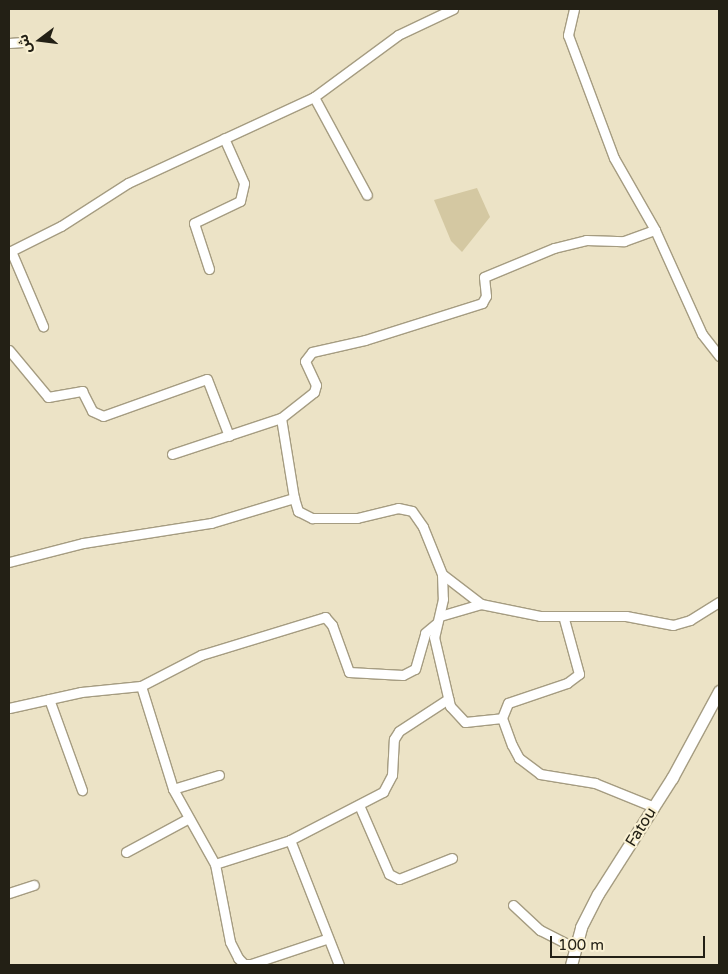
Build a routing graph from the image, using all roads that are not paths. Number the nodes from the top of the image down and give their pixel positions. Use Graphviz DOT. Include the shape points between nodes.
graph roads {
  1 [pos="453,9"];
  2 [pos="574,9"];
  3 [pos="9,42"];
  4 [pos="23,42"];
  5 [pos="314,97"];
  6 [pos="224,138"];
  7 [pos="367,195"];
  8 [pos="655,230"];
  9 [pos="10,251"];
  10 [pos="209,270"];
  11 [pos="43,326"];
  12 [pos="9,350"];
  13 [pos="719,356"];
  14 [pos="281,418"];
  15 [pos="229,436"];
  16 [pos="172,454"];
  17 [pos="294,498"];
  18 [pos="9,562"];
  19 [pos="442,574"];
  20 [pos="719,602"];
  21 [pos="481,604"];
  22 [pos="564,618"];
  23 [pos="439,619"];
  24 [pos="141,686"];
  25 [pos="719,691"];
  26 [pos="49,699"];
  27 [pos="448,699"];
  28 [pos="9,708"];
  29 [pos="502,718"];
  30 [pos="219,775"];
  31 [pos="173,789"];
  32 [pos="82,790"];
  33 [pos="359,805"];
  34 [pos="654,807"];
  35 [pos="187,818"];
  36 [pos="290,840"];
  37 [pos="126,852"];
  38 [pos="452,858"];
  39 [pos="215,864"];
  40 [pos="34,885"];
  41 [pos="9,893"];
  42 [pos="513,905"];
  43 [pos="326,939"];
  44 [pos="575,948"];
  45 [pos="339,965"];
  46 [pos="571,965"];
  1 -- 5 [label="street" via="398,35"];
  2 -- 8 [label="street" via="568,34 614,158"];
  3 -- 4 [label="street"];
  5 -- 6 [label="street"];
  5 -- 7 [label="street"];
  6 -- 9 [label="street" via="128,183 61,226"];
  6 -- 10 [label="street" via="244,183 240,201 194,223"];
  8 -- 13 [label="street" via="702,334"];
  8 -- 14 [label="street" via="624,242 586,240 554,248 484,277 486,296 482,304 312,352 305,360 316,385 314,392"];
  9 -- 11 [label="street"];
  12 -- 15 [label="street" via="48,397 82,391 92,411 103,416 207,379"];
  14 -- 15 [label="street"];
  14 -- 17 [label="street"];
  15 -- 16 [label="street"];
  17 -- 18 [label="street" via="210,523 83,543"];
  17 -- 19 [label="street" via="298,511 312,518 357,518 398,508 412,511"];
  19 -- 21 [label="street"];
  19 -- 23 [label="street"];
  20 -- 22 [label="street" via="690,620 673,625 626,616"];
  21 -- 22 [label="street"];
  21 -- 23 [label="street"];
  22 -- 29 [label="street" via="579,674 567,683 508,703"];
  23 -- 24 [label="street" via="424,633 415,669 403,675 349,672 332,625 325,617 201,655"];
  23 -- 27 [label="street" via="436,648"];
  24 -- 26 [label="street"];
  24 -- 31 [label="street"];
  25 -- 34 [label="street, Fatou"];
  26 -- 28 [label="street"];
  26 -- 32 [label="street"];
  27 -- 29 [label="street" via="453,711 465,722"];
  27 -- 33 [label="street" via="399,731 394,739 388,785"];
  29 -- 34 [label="street" via="518,758 535,771 595,783"];
  30 -- 31 [label="street"];
  31 -- 35 [label="street"];
  33 -- 36 [label="street" via="325,818"];
  33 -- 38 [label="street" via="389,874 400,879"];
  34 -- 44 [label="street, Fatou" via="598,894"];
  35 -- 37 [label="street"];
  35 -- 39 [label="street"];
  36 -- 39 [label="street"];
  36 -- 43 [label="street"];
  39 -- 43 [label="street" via="230,942 244,964"];
  40 -- 41 [label="street"];
  42 -- 44 [label="street" via="540,930"];
  43 -- 45 [label="street"];
  44 -- 46 [label="street, Fatou"];
}
